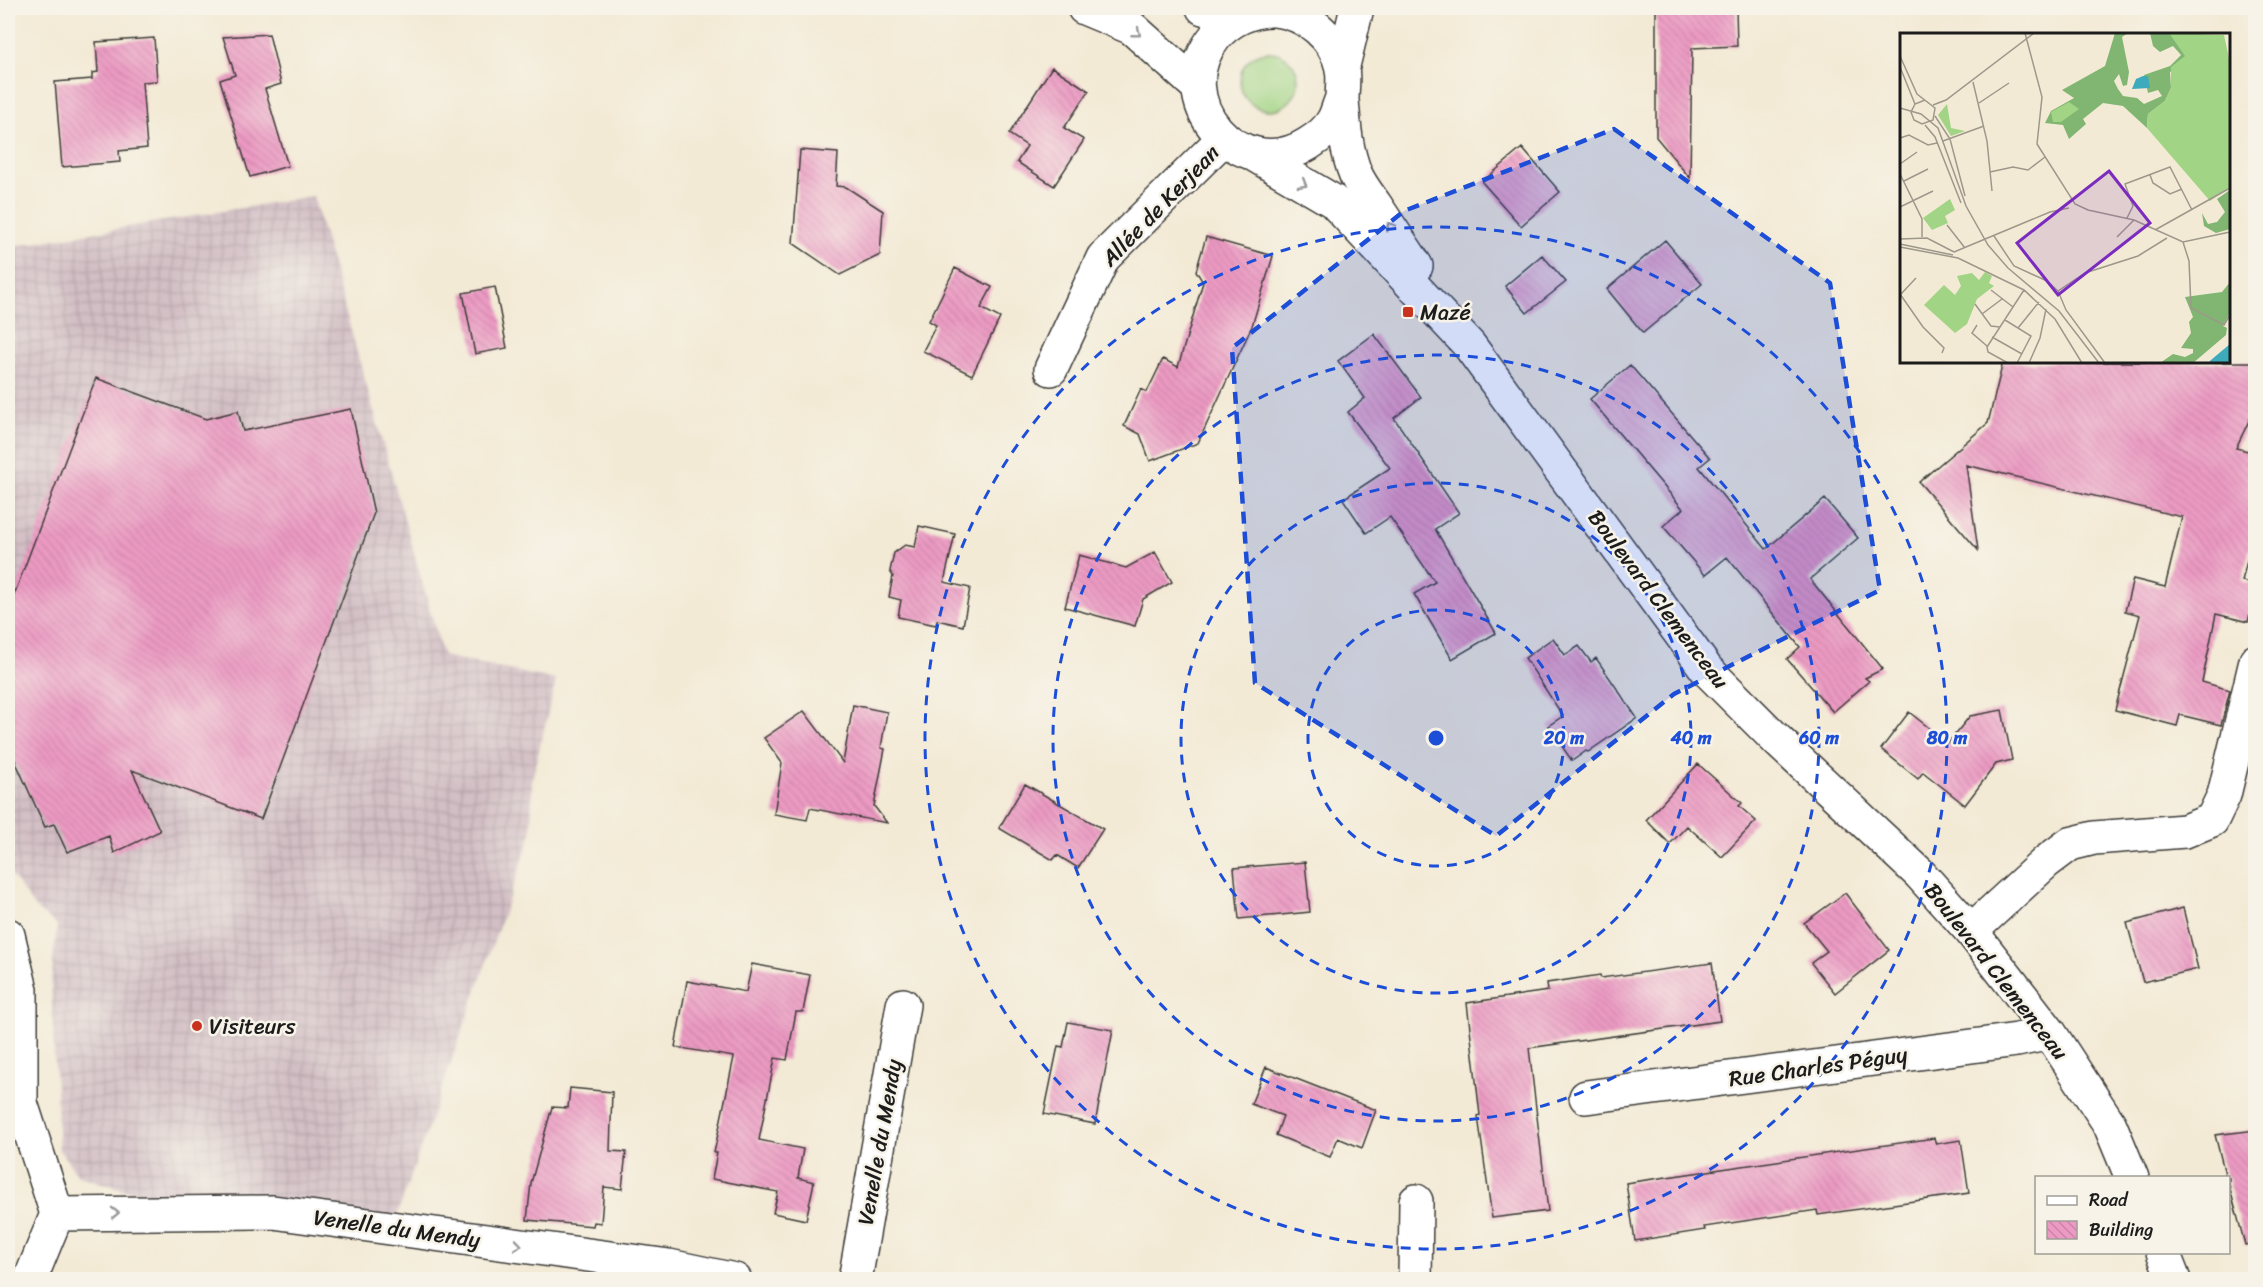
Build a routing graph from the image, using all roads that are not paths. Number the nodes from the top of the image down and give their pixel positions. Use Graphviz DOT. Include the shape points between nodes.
graph roads {
  1 [pos="1084,8"];
  2 [pos="1203,8"];
  3 [pos="1357,8"];
  4 [pos="1278,9"];
  5 [pos="1239,17"];
  6 [pos="1342,84"];
  7 [pos="1198,87"];
  8 [pos="1224,138"];
  9 [pos="1253,154"];
  10 [pos="1469,345"];
  11 [pos="1051,369"];
  12 [pos="2256,661"];
  13 [pos="1971,931"];
  14 [pos="8,935"];
  15 [pos="903,1005"];
  16 [pos="2050,1033"];
  17 [pos="1586,1097"];
  18 [pos="2131,1176"];
  19 [pos="1416,1201"];
  20 [pos="57,1214"];
  21 [pos="2164,1254"];
  22 [pos="30,1280"];
  23 [pos="735,1280"];
  24 [pos="855,1280"];
  25 [pos="1415,1280"];
  26 [pos="2174,1280"];
  1 -- 7 [label="street, one-way" via="1132,28"];
  2 -- 5 [label="street"];
  3 -- 6 [label="street"];
  4 -- 5 [label="street"];
  4 -- 6 [label="street" via="1298,15 1318,28 1334,47"];
  5 -- 7 [label="street" via="1221,29 1208,46 1200,66"];
  6 -- 9 [label="street" via="1333,120 1319,138 1299,150 1276,156"];
  10 -- 6 [label="street, one-way" via="1357,177 1346,143"];
  7 -- 8 [label="street" via="1210,124"];
  8 -- 9 [label="street"];
  8 -- 11 [label="street, Allée de Kerjean" via="1103,258"];
  9 -- 10 [label="street, Boulevard Clemenceau, one-way" via="1334,201"];
  10 -- 13 [label="street, Boulevard Clemenceau" via="1707,670 1919,873"];
  12 -- 13 [label="street" via="2224,795 2212,820 2185,831 2094,838 2070,844"];
  13 -- 16 [label="street, Boulevard Clemenceau"];
  14 -- 20 [label="street" via="21,990 21,1103"];
  15 -- 24 [label="street, Venelle du Mendy"];
  16 -- 17 [label="street, Rue Charles Péguy"];
  16 -- 18 [label="street, Boulevard Clemenceau" via="2110,1125"];
  19 -- 25 [label="street"];
  20 -- 22 [label="street"];
  20 -- 23 [label="street, Venelle du Mendy, one-way" via="273,1212 669,1266"];
  21 -- 26 [label="street"];
}
